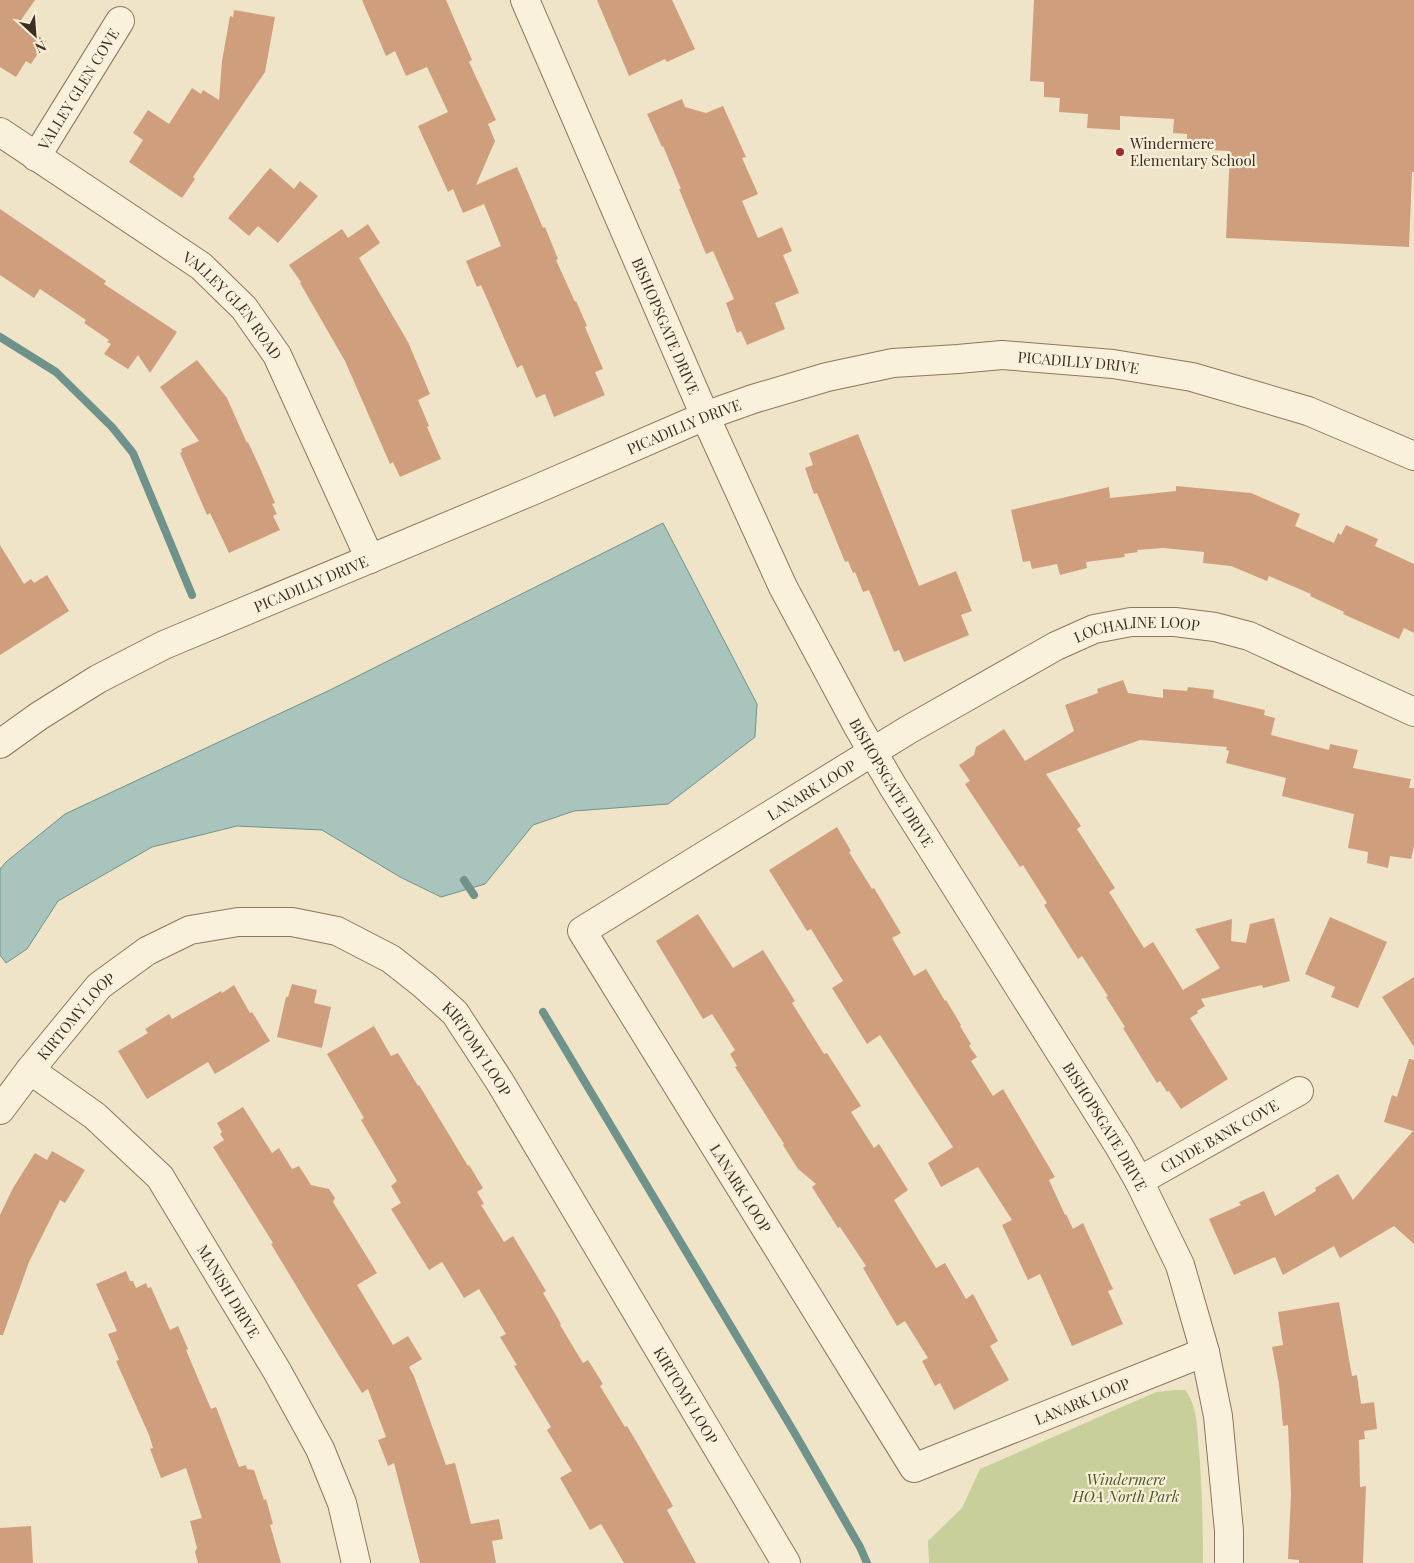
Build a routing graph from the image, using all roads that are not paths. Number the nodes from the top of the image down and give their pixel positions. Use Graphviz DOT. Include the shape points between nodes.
graph roads {
  1 [pos="525,0"];
  2 [pos="120,21"];
  3 [pos="0,132"];
  4 [pos="36,157"];
  5 [pos="705,416"];
  6 [pos="1414,456"];
  7 [pos="370,559"];
  8 [pos="1414,712"];
  9 [pos="0,744"];
  10 [pos="873,752"];
  11 [pos="30,1070"];
  12 [pos="1299,1091"];
  13 [pos="0,1110"];
  14 [pos="1139,1181"];
  15 [pos="1205,1352"];
  16 [pos="356,1563"];
  17 [pos="786,1563"];
  18 [pos="1229,1563"];
  1 -- 5 [label="street, BISHOPSGATE DRIVE"];
  2 -- 4 [label="street, VALLEY GLEN COVE"];
  3 -- 4 [label="street, VALLEY GLEN ROAD"];
  4 -- 7 [label="street, VALLEY GLEN ROAD" via="201,266 244,308 277,355"];
  5 -- 6 [label="street, PICADILLY DRIVE" via="827,377 893,363 1002,355 1113,364 1192,377 1308,411"];
  5 -- 7 [label="street, PICADILLY DRIVE"];
  5 -- 10 [label="street, BISHOPSGATE DRIVE" via="784,587"];
  7 -- 9 [label="street, PICADILLY DRIVE" via="164,645 98,679"];
  8 -- 10 [label="street, LOCHALINE LOOP" via="1249,636 1215,627 1175,622 1131,622 1094,629 1056,646"];
  10 -- 14 [label="street, BISHOPSGATE DRIVE"];
  10 -- 15 [label="street, LANARK LOOP" via="582,931 914,1468"];
  11 -- 13 [label="street, KIRTOMY LOOP"];
  11 -- 16 [label="street, MANISH DRIVE" via="95,1116 160,1177 320,1449 342,1503"];
  11 -- 17 [label="street, KIRTOMY LOOP" via="99,986 147,951 190,930 238,922 292,922 337,931 391,959 454,1013 500,1082"];
  12 -- 14 [label="street, CLYDE BANK COVE"];
  14 -- 15 [label="street, BISHOPSGATE DRIVE" via="1180,1265"];
  15 -- 18 [label="street, BISHOPSGATE DRIVE" via="1218,1416"];
}
